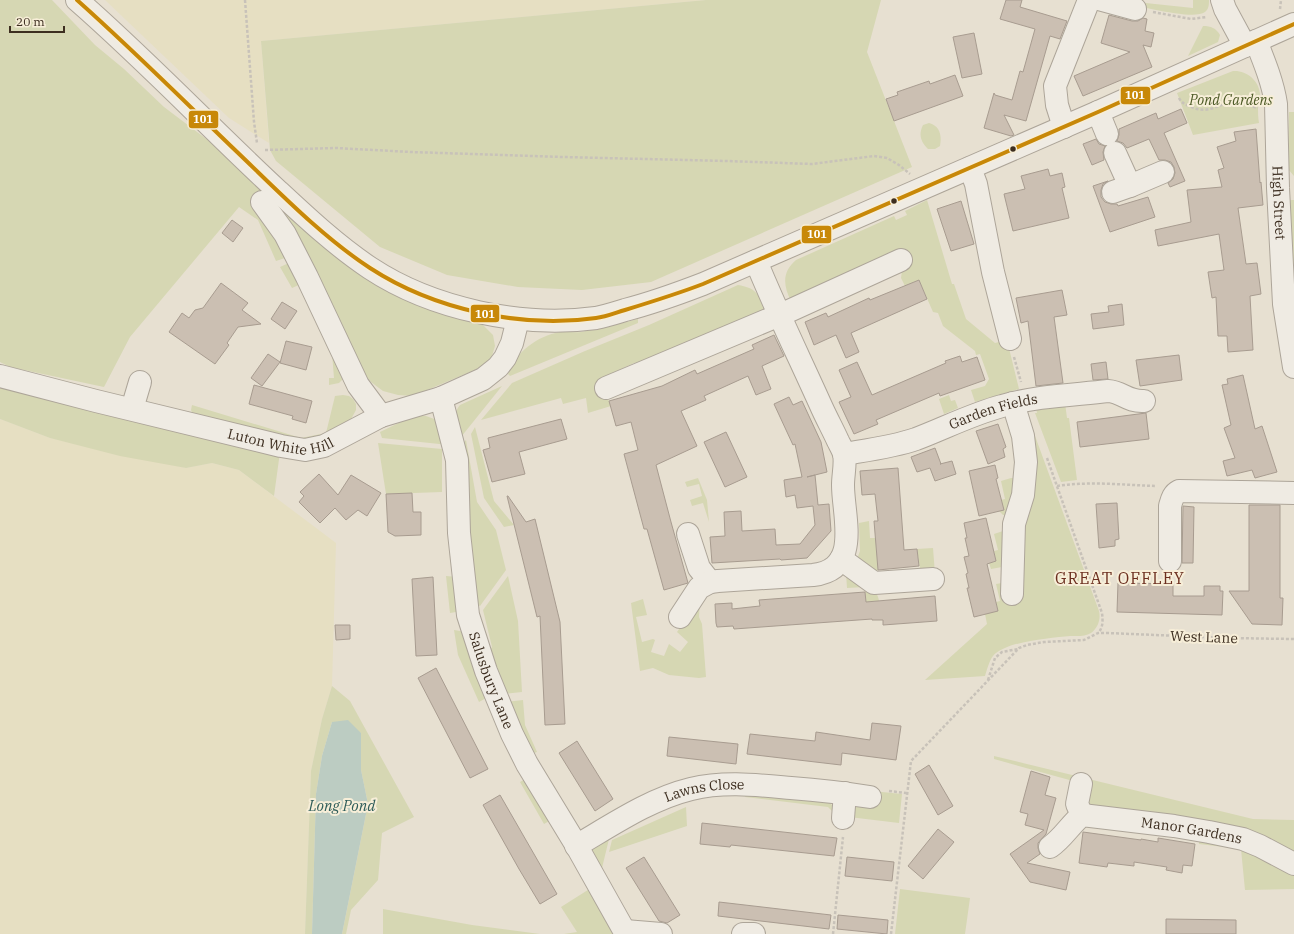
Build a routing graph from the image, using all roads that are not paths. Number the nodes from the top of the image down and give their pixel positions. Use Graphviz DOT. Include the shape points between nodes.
graph roads {
  1 [pos="77,0"];
  2 [pos="1089,0"];
  3 [pos="1102,0"];
  4 [pos="1223,4"];
  5 [pos="1135,8"];
  6 [pos="1294,24"];
  7 [pos="1251,44"];
  8 [pos="1098,112"];
  9 [pos="1064,127"];
  10 [pos="970,168"];
  11 [pos="1163,172"];
  12 [pos="262,202"];
  13 [pos="901,260"];
  14 [pos="756,261"];
  15 [pos="780,314"];
  16 [pos="518,319"];
  17 [pos="1010,339"];
  18 [pos="1294,367"];
  19 [pos="0,376"];
  20 [pos="140,382"];
  21 [pos="606,388"];
  22 [pos="441,398"];
  23 [pos="1144,401"];
  24 [pos="1020,402"];
  25 [pos="132,409"];
  26 [pos="381,416"];
  27 [pos="844,454"];
  28 [pos="1294,493"];
  29 [pos="688,534"];
  30 [pos="841,559"];
  31 [pos="1170,561"];
  32 [pos="933,579"];
  33 [pos="710,582"];
  34 [pos="1012,594"];
  35 [pos="680,617"];
  36 [pos="1081,784"];
  37 [pos="845,793"];
  38 [pos="870,796"];
  39 [pos="1082,815"];
  40 [pos="843,818"];
  41 [pos="576,846"];
  42 [pos="1050,847"];
  43 [pos="1294,864"];
  44 [pos="626,933"];
  45 [pos="661,934"];
  46 [pos="743,934"];
  47 [pos="754,934"];
  1 -- 16 [label="street" via="250,165 319,228 370,268 407,288 451,305"];
  2 -- 9 [label="street" via="1056,86 1057,105"];
  3 -- 5 [label="street"];
  4 -- 7 [label="street, High Street"];
  6 -- 7 [label="street"];
  7 -- 8 [label="street"];
  7 -- 18 [label="street, High Street" via="1268,74 1275,100 1284,304"];
  8 -- 9 [label="street"];
  8 -- 11 [label="street" via="1111,143 1121,189"];
  9 -- 10 [label="street"];
  10 -- 14 [label="street" via="915,185"];
  10 -- 17 [label="street" via="976,184 993,272"];
  12 -- 26 [label="street" via="286,234 358,385"];
  13 -- 15 [label="street"];
  14 -- 15 [label="street"];
  14 -- 16 [label="street" via="666,298 598,318"];
  15 -- 21 [label="street"];
  15 -- 27 [label="street"];
  16 -- 22 [label="street, Luton White Hill" via="512,343 498,367 483,379"];
  19 -- 25 [label="street, Luton White Hill"];
  20 -- 25 [label="street"];
  22 -- 26 [label="street, Luton White Hill"];
  22 -- 41 [label="street, Salusbury Lane" via="457,460 459,533 468,615 486,670 512,734"];
  23 -- 24 [label="street, Garden Fields" via="1131,400 1108,391"];
  24 -- 27 [label="street, Garden Fields" via="968,417 915,439"];
  24 -- 34 [label="street" via="1026,462 1023,495 1014,524"];
  25 -- 26 [label="street, Luton White Hill" via="305,450 324,446"];
  27 -- 30 [label="street" via="843,485 847,542"];
  28 -- 31 [label="street" via="1179,491 1172,497 1170,506"];
  29 -- 33 [label="street" via="699,568"];
  30 -- 32 [label="street" via="874,583"];
  30 -- 33 [label="street" via="828,571 816,575"];
  33 -- 35 [label="street" via="699,588"];
  36 -- 39 [label="street" via="1077,804"];
  37 -- 38 [label="street, Lawns Close"];
  37 -- 40 [label="street"];
  37 -- 41 [label="street, Lawns Close" via="746,784 708,785 658,801"];
  39 -- 42 [label="street" via="1060,840"];
  39 -- 43 [label="street, Manor Gardens" via="1181,827 1236,838 1260,846"];
  41 -- 44 [label="street, Salusbury Lane"];
  44 -- 45 [label="street"];
  46 -- 47 [label="street"];
}
